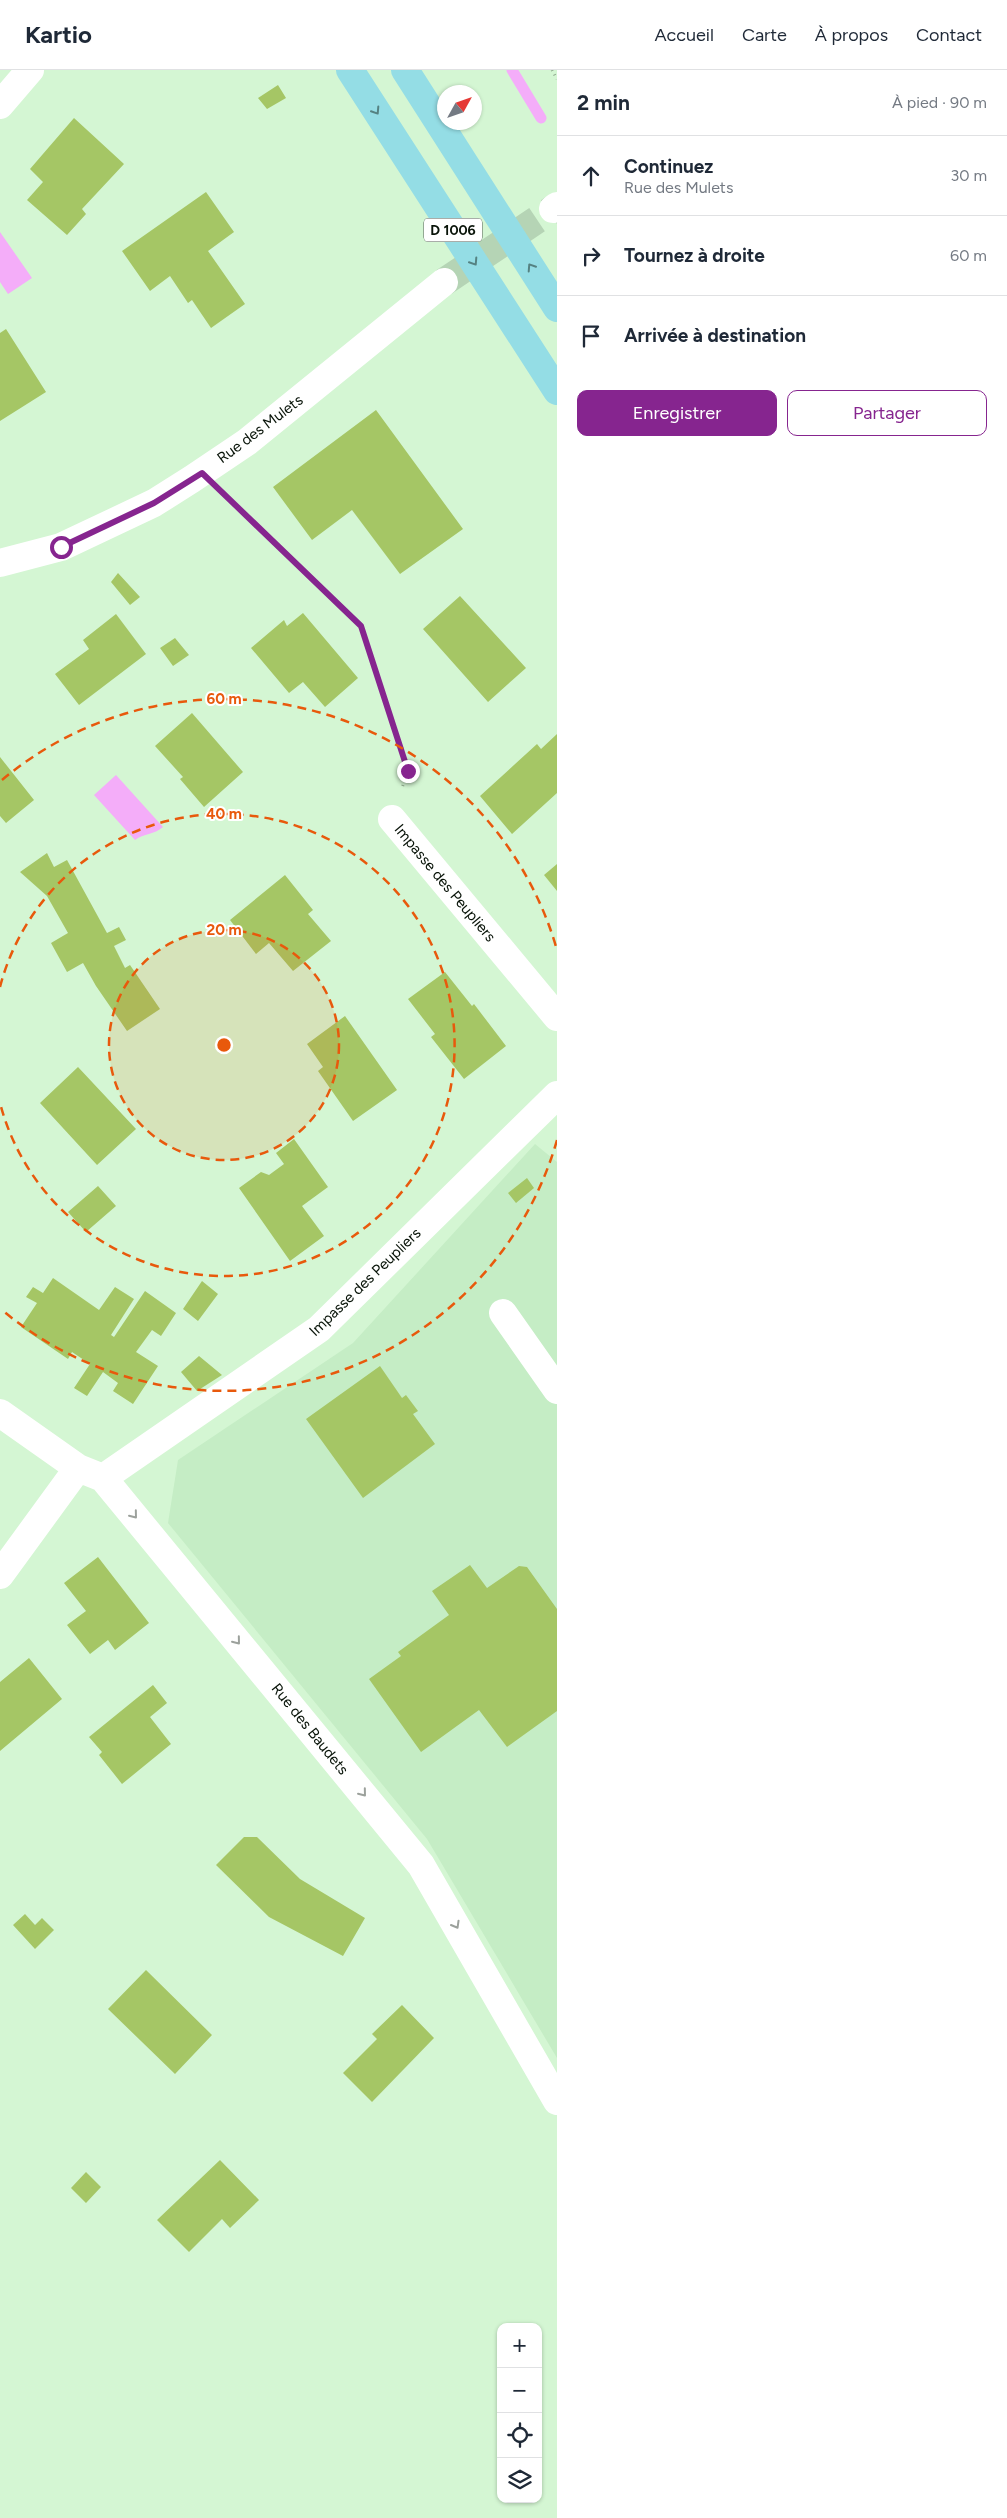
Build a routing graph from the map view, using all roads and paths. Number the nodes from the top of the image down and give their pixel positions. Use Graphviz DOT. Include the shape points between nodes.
graph roads {
  1 [pos="30,70"];
  2 [pos="350,70"];
  3 [pos="405,70"];
  4 [pos="418,70"];
  5 [pos="552,70"];
  6 [pos="557,79"];
  7 [pos="0,105"];
  8 [pos="428,105"];
  9 [pos="444,282"];
  10 [pos="557,308"];
  11 [pos="557,391"];
  12 [pos="202,473"];
  13 [pos="0,563"];
  14 [pos="392,818"];
  15 [pos="557,1017"];
  16 [pos="557,1095"];
  17 [pos="503,1313"];
  18 [pos="557,1390"];
  19 [pos="0,1413"];
  20 [pos="78,1468"];
  21 [pos="103,1478"];
  22 [pos="0,1575"];
  23 [pos="557,2100"];
  1 -- 7 [label="street"];
  2 -- 11 [label="main road, D 1006, one-way"];
  3 -- 8 [label="main road, D 1006"];
  4 -- 8 [label="main road"];
  5 -- 6 [label="path"];
  10 -- 8 [label="main road, D 1006, one-way"];
  9 -- 12 [label="street, Rue des Mulets" via="247,442"];
  12 -- 13 [label="street, Rue des Mulets" via="154,503 61,547"];
  12 -- 14 [label="path" via="361,626 408,771"];
  14 -- 15 [label="street, Impasse des Peupliers"];
  16 -- 21 [label="street, Impasse des Peupliers" via="319,1329"];
  17 -- 18 [label="street"];
  19 -- 20 [label="street, Rue des Baudets"];
  20 -- 21 [label="street, Rue des Baudets"];
  20 -- 22 [label="street"];
  21 -- 23 [label="street, Rue des Baudets, one-way" via="421,1865"];
}
